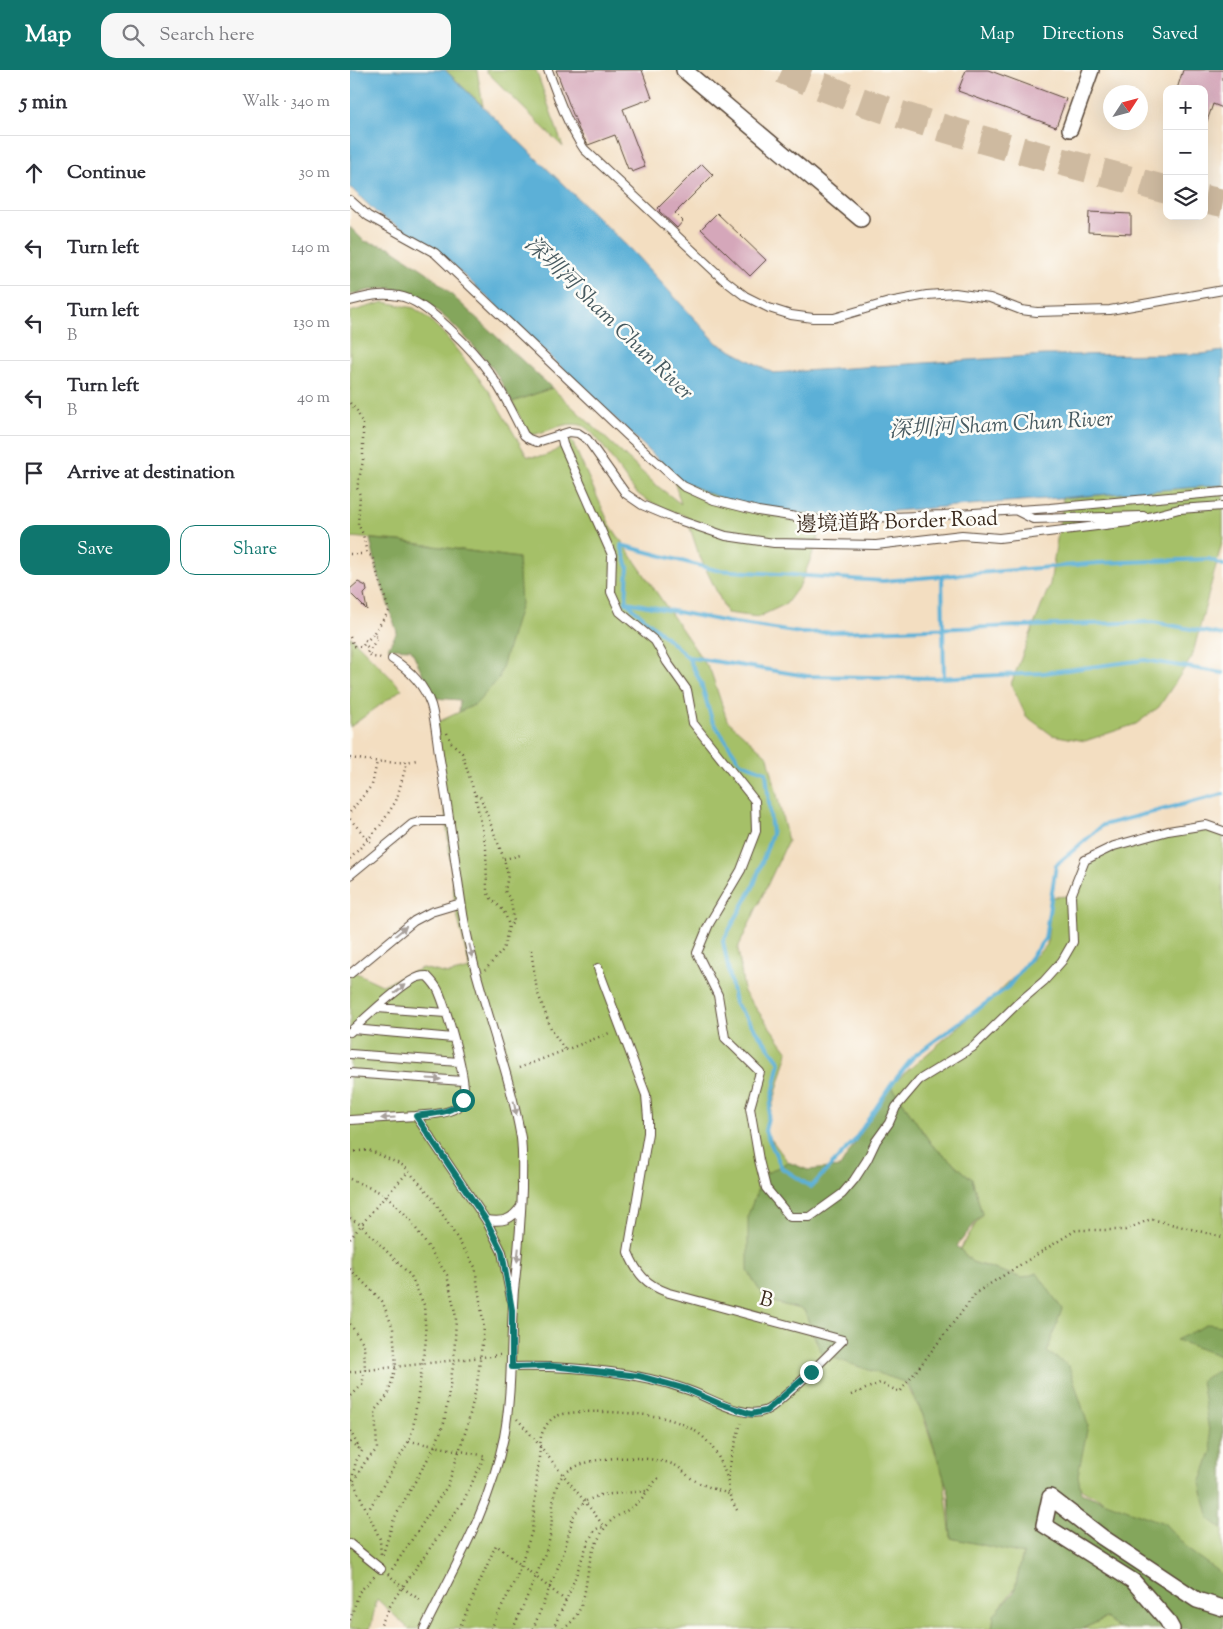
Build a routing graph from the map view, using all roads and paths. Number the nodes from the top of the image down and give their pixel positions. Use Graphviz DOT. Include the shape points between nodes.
graph roads {
  1 [pos="548,70"];
  2 [pos="684,70"];
  3 [pos="1091,70"];
  4 [pos="1070,129"];
  5 [pos="350,200"];
  6 [pos="861,219"];
  7 [pos="1223,290"];
  8 [pos="350,301"];
  9 [pos="350,403"];
  10 [pos="561,434"];
  11 [pos="1223,492"];
  12 [pos="1223,506"];
  13 [pos="1017,510"];
  14 [pos="1155,516"];
  15 [pos="350,554"];
  16 [pos="366,554"];
  17 [pos="373,634"];
  18 [pos="350,637"];
  19 [pos="365,640"];
  20 [pos="370,649"];
  21 [pos="373,657"];
  22 [pos="392,659"];
  23 [pos="444,725"];
  24 [pos="350,758"];
  25 [pos="417,760"];
  26 [pos="378,762"];
  27 [pos="407,762"];
  28 [pos="475,795"];
  29 [pos="350,812"];
  30 [pos="350,819"];
  31 [pos="450,821"];
  32 [pos="1223,831"];
  33 [pos="368,840"];
  34 [pos="374,847"];
  35 [pos="521,855"];
  36 [pos="350,859"];
  37 [pos="504,859"];
  38 [pos="350,875"];
  39 [pos="461,904"];
  40 [pos="509,926"];
  41 [pos="531,950"];
  42 [pos="598,968"];
  43 [pos="350,974"];
  44 [pos="478,979"];
  45 [pos="377,1008"];
  46 [pos="446,1013"];
  47 [pos="351,1030"];
  48 [pos="614,1031"];
  49 [pos="453,1038"];
  50 [pos="566,1050"];
  51 [pos="350,1054"];
  52 [pos="459,1062"];
  53 [pos="519,1068"];
  54 [pos="350,1073"];
  55 [pos="464,1081"];
  56 [pos="416,1116"];
  57 [pos="350,1120"];
  58 [pos="350,1152"];
  59 [pos="409,1171"];
  60 [pos="350,1179"];
  61 [pos="386,1196"];
  62 [pos="522,1206"];
  63 [pos="350,1218"];
  64 [pos="486,1220"];
  65 [pos="361,1225"];
  66 [pos="1223,1237"];
  67 [pos="350,1239"];
  68 [pos="350,1269"];
  69 [pos="512,1310"];
  70 [pos="350,1324"];
  71 [pos="500,1354"];
  72 [pos="480,1357"];
  73 [pos="454,1360"];
  74 [pos="423,1363"];
  75 [pos="396,1366"];
  76 [pos="512,1367"];
  77 [pos="365,1370"];
  78 [pos="350,1372"];
  79 [pos="851,1395"];
  80 [pos="350,1397"];
  81 [pos="517,1419"];
  82 [pos="741,1423"];
  83 [pos="350,1431"];
  84 [pos="409,1440"];
  85 [pos="350,1442"];
  86 [pos="540,1444"];
  87 [pos="435,1446"];
  88 [pos="460,1450"];
  89 [pos="362,1451"];
  90 [pos="485,1455"];
  91 [pos="490,1456"];
  92 [pos="563,1475"];
  93 [pos="660,1477"];
  94 [pos="353,1482"];
  95 [pos="728,1482"];
  96 [pos="647,1491"];
  97 [pos="729,1494"];
  98 [pos="586,1501"];
  99 [pos="736,1510"];
  100 [pos="368,1511"];
  101 [pos="605,1528"];
  102 [pos="350,1544"];
  103 [pos="381,1558"];
  104 [pos="521,1564"];
  105 [pos="381,1568"];
  106 [pos="388,1574"];
  107 [pos="536,1576"];
  108 [pos="403,1588"];
  109 [pos="550,1590"];
  110 [pos="566,1601"];
  111 [pos="423,1602"];
  112 [pos="1223,1608"];
  113 [pos="350,1620"];
  114 [pos="379,1629"];
  115 [pos="424,1629"];
  116 [pos="459,1629"];
  117 [pos="491,1629"];
  118 [pos="513,1629"];
  119 [pos="533,1629"];
  120 [pos="553,1629"];
  121 [pos="563,1629"];
  122 [pos="1172,1629"];
  1 -- 7 [label="lane" via="565,117 584,149 723,279 745,296 769,308 791,315 834,318 889,302 955,293 990,298 1021,310 1038,312 1101,310"];
  2 -- 6 [label="street"];
  3 -- 4 [label="street"];
  5 -- 13 [label="lane" via="368,216 435,253 683,486 714,500 816,520"];
  8 -- 10 [label="lane, 邊境道路 Border Road" via="376,294 415,301 448,327 490,373 529,439 537,442"];
  9 -- 16 [label="path" via="363,424 363,461 357,488 360,495 358,524"];
  10 -- 14 [label="lane, 邊境道路 Border Road" via="578,433 587,440 626,494 642,505 726,536 774,543 876,545 962,535 998,538"];
  10 -- 32 [label="lane" via="612,555 611,592 620,612 656,641 687,690 693,723 755,802 756,831 741,870 697,953 718,995 725,1038 760,1072 750,1108 759,1160 766,1188 790,1217 810,1218 842,1194 867,1160 896,1107 919,1080 973,1047 1062,961 1073,942 1071,896 1085,860 1114,846 1168,831 1206,825"];
  11 -- 13 [label="lane"];
  12 -- 14 [label="lane, 邊境道路 Border Road" via="1180,509"];
  13 -- 14 [label="lane" via="1032,519"];
  15 -- 16 [label="path"];
  16 -- 17 [label="path" via="372,556 389,610"];
  17 -- 19 [label="path"];
  17 -- 20 [label="path" via="378,638"];
  18 -- 20 [label="path" via="354,646 362,647 364,644"];
  20 -- 21 [label="path" via="367,653"];
  22 -- 31 [label="lane" via="417,680 430,705"];
  23 -- 28 [label="path" via="451,742 462,753"];
  24 -- 26 [label="path"];
  25 -- 27 [label="path"];
  26 -- 27 [label="path"];
  26 -- 29 [label="path" via="372,785"];
  27 -- 33 [label="path" via="396,801"];
  28 -- 37 [label="path" via="480,796"];
  28 -- 40 [label="path" via="486,847 487,891 489,898 505,913"];
  30 -- 33 [label="path"];
  31 -- 38 [label="lane" via="412,824"];
  31 -- 39 [label="lane"];
  33 -- 34 [label="path"];
  33 -- 36 [label="path"];
  35 -- 37 [label="path"];
  37 -- 40 [label="path" via="508,875 505,891 512,901 514,922"];
  43 -- 39 [label="lane, one-way" via="414,921 431,912"];
  39 -- 44 [label="lane, one-way"];
  40 -- 44 [label="path" via="503,950"];
  41 -- 50 [label="path" via="537,991 552,1031"];
  42 -- 76 [label="lane, B" via="646,1095 648,1133 628,1252 634,1266 655,1288 669,1293 843,1340 776,1404 766,1411 751,1414 686,1389 639,1376 552,1366"];
  44 -- 62 [label="lane, one-way" via="512,1092 521,1140"];
  45 -- 46 [label="lane"];
  45 -- 46 [label="lane, one-way" via="410,981 427,976 438,990"];
  45 -- 47 [label="lane"];
  46 -- 49 [label="lane"];
  47 -- 49 [label="lane"];
  48 -- 50 [label="path"];
  49 -- 52 [label="lane"];
  50 -- 53 [label="path"];
  51 -- 52 [label="lane"];
  52 -- 55 [label="lane"];
  54 -- 55 [label="lane, one-way"];
  55 -- 56 [label="lane" via="463,1100 457,1108"];
  56 -- 57 [label="lane, one-way"];
  56 -- 64 [label="lane"];
  58 -- 59 [label="path" via="369,1150"];
  59 -- 61 [label="path"];
  59 -- 72 [label="path" via="430,1196 475,1267 484,1328"];
  60 -- 61 [label="path"];
  61 -- 65 [label="path"];
  61 -- 73 [label="path" via="409,1218 447,1275 456,1317"];
  62 -- 64 [label="lane" via="502,1222"];
  62 -- 69 [label="lane, one-way"];
  63 -- 65 [label="path"];
  64 -- 69 [label="lane" via="502,1252"];
  65 -- 67 [label="path"];
  65 -- 74 [label="path" via="411,1276 424,1305 426,1340"];
  66 -- 79 [label="path" via="1151,1218 1125,1230 1076,1230 977,1292 900,1392 880,1384"];
  68 -- 75 [label="path" via="382,1301 393,1328"];
  69 -- 76 [label="lane"];
  70 -- 77 [label="path" via="364,1344"];
  71 -- 72 [label="path"];
  72 -- 73 [label="path"];
  72 -- 88 [label="path" via="477,1384"];
  73 -- 74 [label="path"];
  73 -- 87 [label="path" via="444,1422"];
  74 -- 75 [label="path"];
  74 -- 84 [label="path"];
  75 -- 77 [label="path"];
  75 -- 94 [label="path" via="388,1395 375,1410 377,1449"];
  76 -- 115 [label="lane" via="504,1436 482,1512"];
  77 -- 78 [label="path"];
  77 -- 80 [label="path" via="362,1385"];
  81 -- 86 [label="path"];
  82 -- 95 [label="path"];
  83 -- 89 [label="path"];
  84 -- 87 [label="path"];
  84 -- 100 [label="path"];
  85 -- 89 [label="path"];
  86 -- 92 [label="path"];
  86 -- 95 [label="path" via="545,1426 556,1416 567,1413 663,1418 684,1424 702,1437 721,1459"];
  86 -- 104 [label="path" via="532,1531"];
  87 -- 88 [label="path"];
  87 -- 103 [label="path" via="394,1519"];
  88 -- 90 [label="path"];
  88 -- 106 [label="path" via="448,1485"];
  89 -- 94 [label="path" via="356,1461"];
  90 -- 91 [label="path"];
  90 -- 108 [label="path" via="464,1500"];
  92 -- 97 [label="path" via="593,1460 620,1457 653,1460 670,1463 692,1479"];
  92 -- 98 [label="path"];
  92 -- 107 [label="path" via="556,1491 548,1544"];
  93 -- 96 [label="path"];
  94 -- 100 [label="path"];
  95 -- 97 [label="path"];
  96 -- 98 [label="path" via="600,1495"];
  96 -- 101 [label="path" via="634,1506 611,1520"];
  97 -- 99 [label="path"];
  98 -- 101 [label="path"];
  98 -- 109 [label="path" via="573,1517"];
  100 -- 103 [label="path" via="380,1539"];
  101 -- 110 [label="path" via="600,1527 592,1534"];
  101 -- 121 [label="path" via="594,1548 579,1612"];
  102 -- 105 [label="lane"];
  103 -- 105 [label="path"];
  104 -- 107 [label="path"];
  104 -- 116 [label="path" via="496,1545"];
  104 -- 117 [label="path"];
  105 -- 106 [label="path"];
  106 -- 108 [label="path"];
  106 -- 113 [label="path" via="375,1576 359,1592"];
  107 -- 109 [label="path"];
  107 -- 118 [label="path"];
  108 -- 111 [label="path"];
  108 -- 114 [label="path"];
  109 -- 110 [label="path"];
  109 -- 119 [label="path"];
  110 -- 120 [label="path"];
  112 -- 122 [label="street" via="1197,1600 1102,1537 1050,1497 1044,1525 1134,1581"];
}
